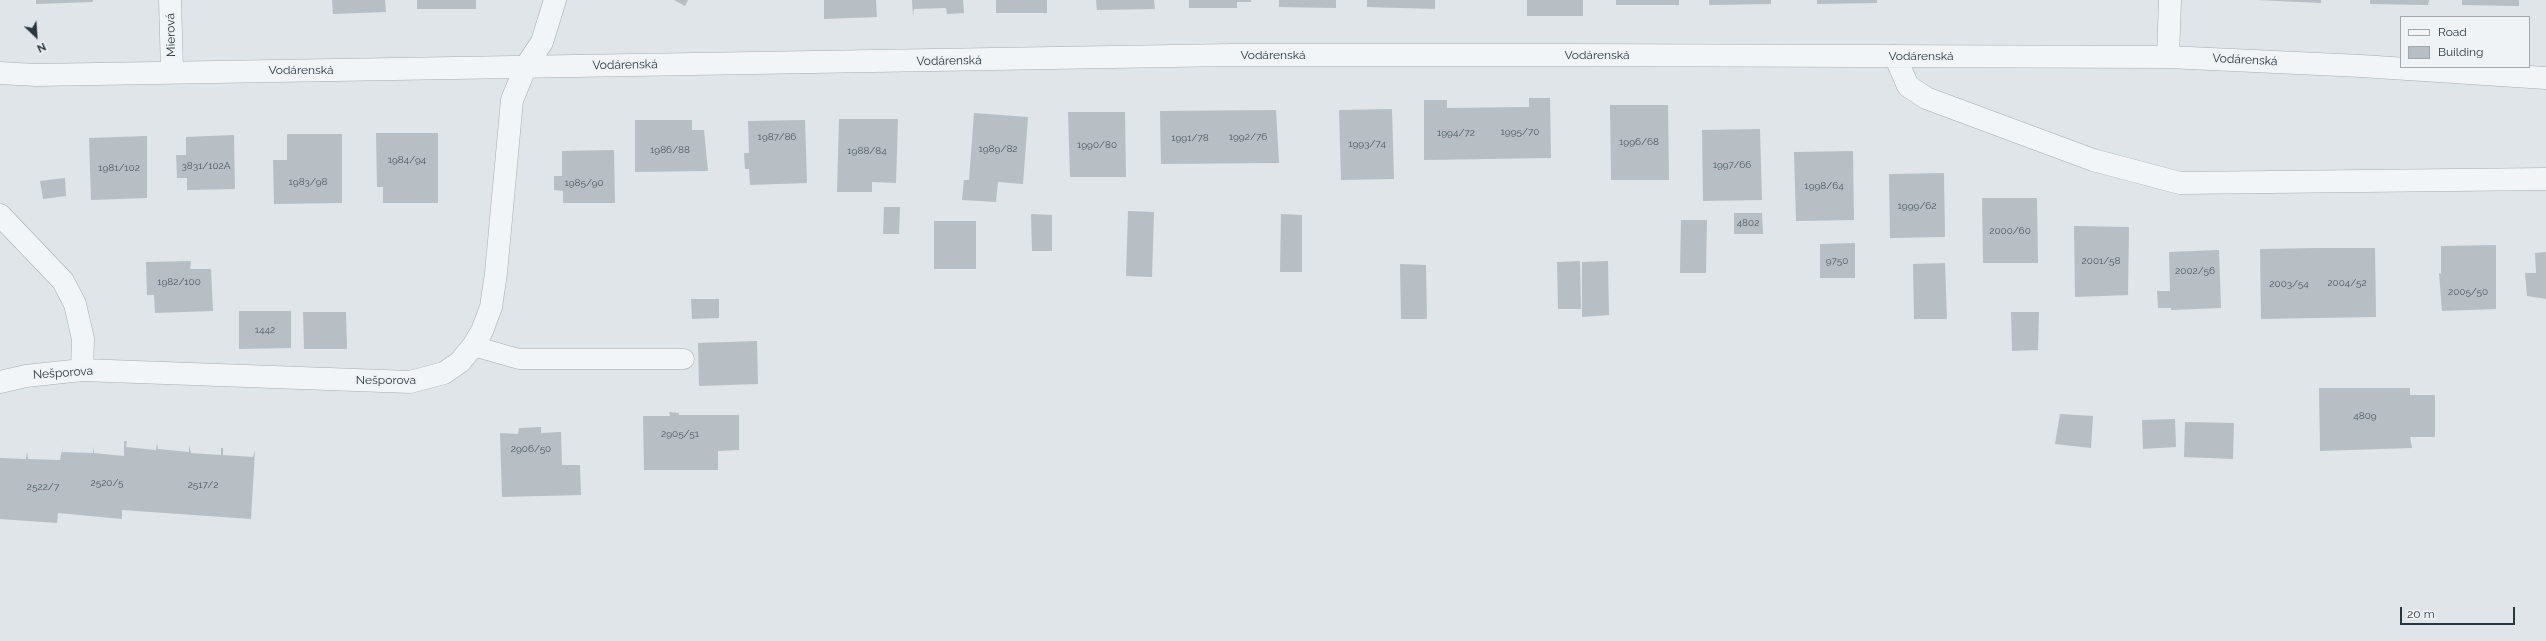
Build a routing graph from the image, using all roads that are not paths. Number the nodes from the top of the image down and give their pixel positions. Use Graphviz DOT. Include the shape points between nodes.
graph roads {
  1 [pos="170,0"];
  2 [pos="556,0"];
  3 [pos="2170,0"];
  4 [pos="1895,56"];
  5 [pos="2168,57"];
  6 [pos="526,66"];
  7 [pos="172,71"];
  8 [pos="0,73"];
  9 [pos="2546,78"];
  10 [pos="2546,179"];
  11 [pos="0,215"];
  12 [pos="473,346"];
  13 [pos="684,359"];
  14 [pos="82,370"];
  15 [pos="0,382"];
  1 -- 7 [label="street, Mierová"];
  2 -- 6 [label="street, Nešporova" via="542,42"];
  3 -- 5 [label="street"];
  4 -- 5 [label="street, Vodárenská"];
  4 -- 6 [label="street, Vodárenská" via="1240,55"];
  4 -- 10 [label="street" via="1908,86 1926,98 2093,160 2180,183"];
  5 -- 9 [label="street, Vodárenská"];
  6 -- 7 [label="street, Vodárenská"];
  6 -- 12 [label="street, Nešporova" via="512,100 491,307"];
  7 -- 8 [label="street, Vodárenská" via="36,75"];
  11 -- 14 [label="street" via="63,281 75,304 83,339"];
  12 -- 13 [label="lane" via="519,359"];
  12 -- 14 [label="street, Nešporova" via="460,362 444,373 410,382"];
  14 -- 15 [label="street, Nešporova" via="26,376"];
}
